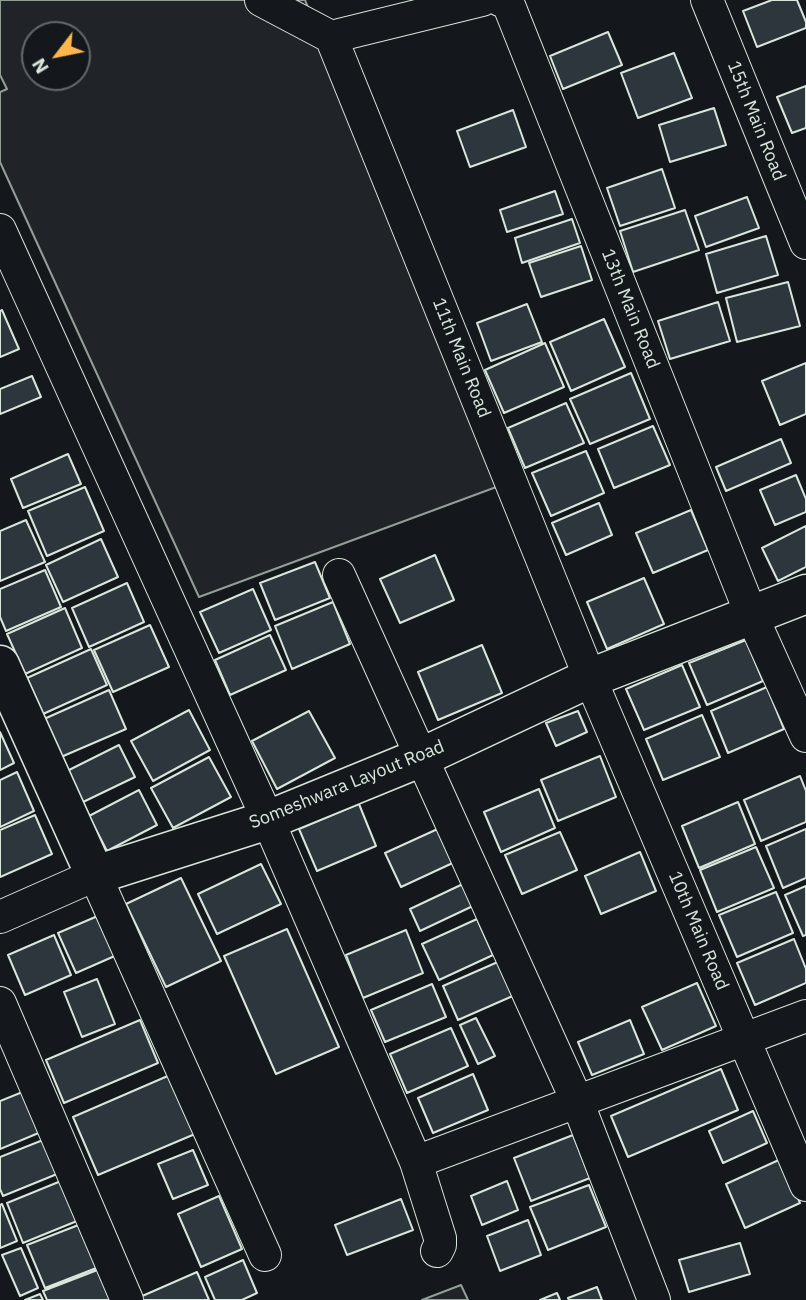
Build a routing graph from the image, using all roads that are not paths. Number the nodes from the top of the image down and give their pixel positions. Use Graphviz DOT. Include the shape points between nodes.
graph roads {
  1 [pos="261,0"];
  2 [pos="707,0"];
  3 [pos="497,1"];
  4 [pos="331,37"];
  5 [pos="0,230"];
  6 [pos="806,243"];
  7 [pos="339,575"];
  8 [pos="806,594"];
  9 [pos="751,614"];
  10 [pos="0,665"];
  11 [pos="590,678"];
  12 [pos="806,736"];
  13 [pos="422,757"];
  14 [pos="268,820"];
  15 [pos="95,875"];
  16 [pos="0,917"];
  17 [pos="0,1003"];
  18 [pos="806,1016"];
  19 [pos="744,1039"];
  20 [pos="577,1101"];
  21 [pos="416,1162"];
  22 [pos="806,1185"];
  23 [pos="437,1251"];
  24 [pos="265,1255"];
  25 [pos="127,1300"];
  26 [pos="654,1300"];
  1 -- 4 [label="street"];
  2 -- 6 [label="street, 15th Main Road"];
  3 -- 4 [label="street"];
  3 -- 9 [label="street, 13th Main Road"];
  4 -- 11 [label="street, 11th Main Road"];
  5 -- 14 [label="street"];
  7 -- 13 [label="street"];
  8 -- 9 [label="street, Someshwara Layout Road"];
  9 -- 11 [label="street, Someshwara Layout Road"];
  9 -- 12 [label="street, 13th Main Road"];
  10 -- 15 [label="street"];
  11 -- 13 [label="street, Someshwara Layout Road"];
  11 -- 19 [label="street, 10th Main Road"];
  13 -- 14 [label="street, Someshwara Layout Road"];
  13 -- 20 [label="street"];
  14 -- 15 [label="street, Someshwara Layout Road"];
  14 -- 21 [label="street"];
  15 -- 16 [label="street"];
  15 -- 24 [label="street"];
  17 -- 25 [label="street"];
  18 -- 19 [label="street"];
  19 -- 20 [label="street"];
  19 -- 22 [label="street, 10th Main Road"];
  20 -- 21 [label="street"];
  20 -- 26 [label="street"];
  21 -- 23 [label="street" via="440,1238"];
}
